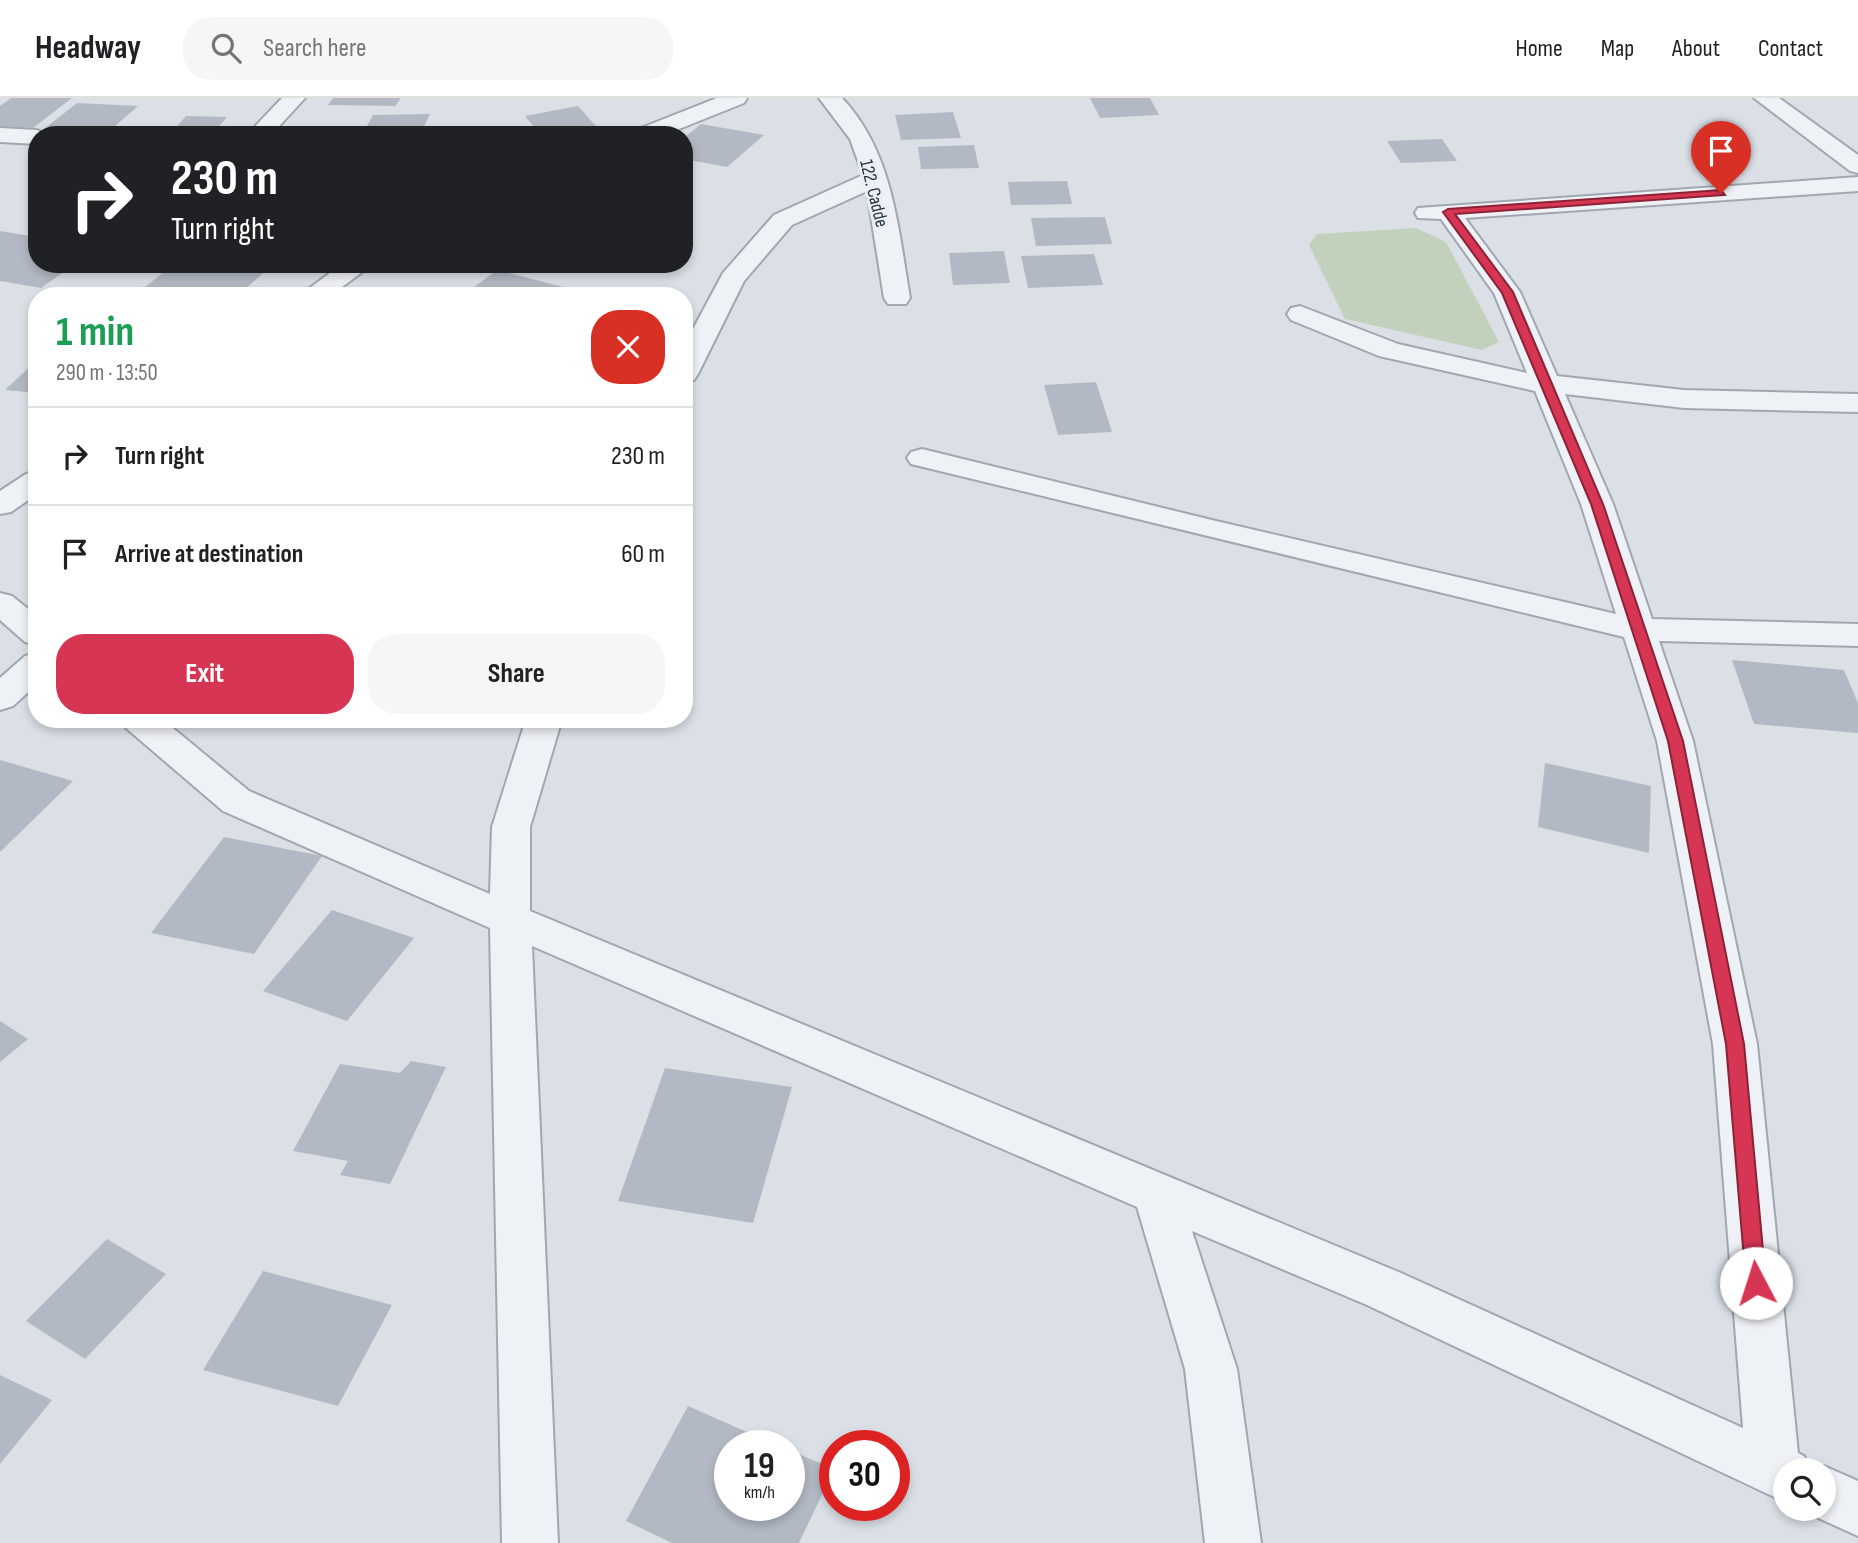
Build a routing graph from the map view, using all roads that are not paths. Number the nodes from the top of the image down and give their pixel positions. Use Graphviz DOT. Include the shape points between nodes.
graph roads {
  1 [pos="294,98"];
  2 [pos="736,98"];
  3 [pos="830,98"];
  4 [pos="1765,98"];
  5 [pos="267,126"];
  6 [pos="666,126"];
  7 [pos="0,135"];
  8 [pos="28,137"];
  9 [pos="1858,166"];
  10 [pos="875,178"];
  11 [pos="1858,184"];
  12 [pos="346,273"];
  13 [pos="326,287"];
  14 [pos="897,298"];
  15 [pos="1300,314"];
  16 [pos="693,356"];
  17 [pos="1544,383"];
  18 [pos="1858,403"];
  19 [pos="922,458"];
  20 [pos="28,486"];
  21 [pos="0,505"];
  22 [pos="0,603"];
  23 [pos="28,626"];
  24 [pos="1638,629"];
  25 [pos="1858,635"];
  26 [pos="28,672"];
  27 [pos="0,698"];
  28 [pos="150,728"];
  29 [pos="541,728"];
  30 [pos="510,920"];
  31 [pos="1157,1194"];
  32 [pos="1778,1458"];
  33 [pos="1773,1469"];
  34 [pos="1836,1499"];
  35 [pos="1858,1509"];
  36 [pos="530,1543"];
  37 [pos="1233,1543"];
  1 -- 5 [label="street"];
  2 -- 6 [label="street"];
  3 -- 10 [label="street, 122. Cadde" via="849,114"];
  4 -- 9 [label="street"];
  7 -- 8 [label="street"];
  10 -- 14 [label="street, 122. Cadde"];
  10 -- 16 [label="street" via="783,220 732,278"];
  11 -- 17 [label="street" via="1438,213 1507,292"];
  12 -- 13 [label="street"];
  15 -- 17 [label="street" via="1390,349"];
  17 -- 18 [label="street" via="1685,398"];
  17 -- 24 [label="street" via="1597,504"];
  19 -- 24 [label="street"];
  20 -- 21 [label="street"];
  22 -- 23 [label="street"];
  24 -- 25 [label="street"];
  24 -- 32 [label="street" via="1675,741 1735,1044"];
  26 -- 27 [label="street"];
  28 -- 30 [label="street" via="236,801"];
  29 -- 30 [label="street" via="511,827"];
  30 -- 31 [label="street"];
  30 -- 36 [label="street"];
  31 -- 33 [label="street" via="1384,1289"];
  31 -- 37 [label="street" via="1211,1369"];
  34 -- 35 [label="street"];
}
